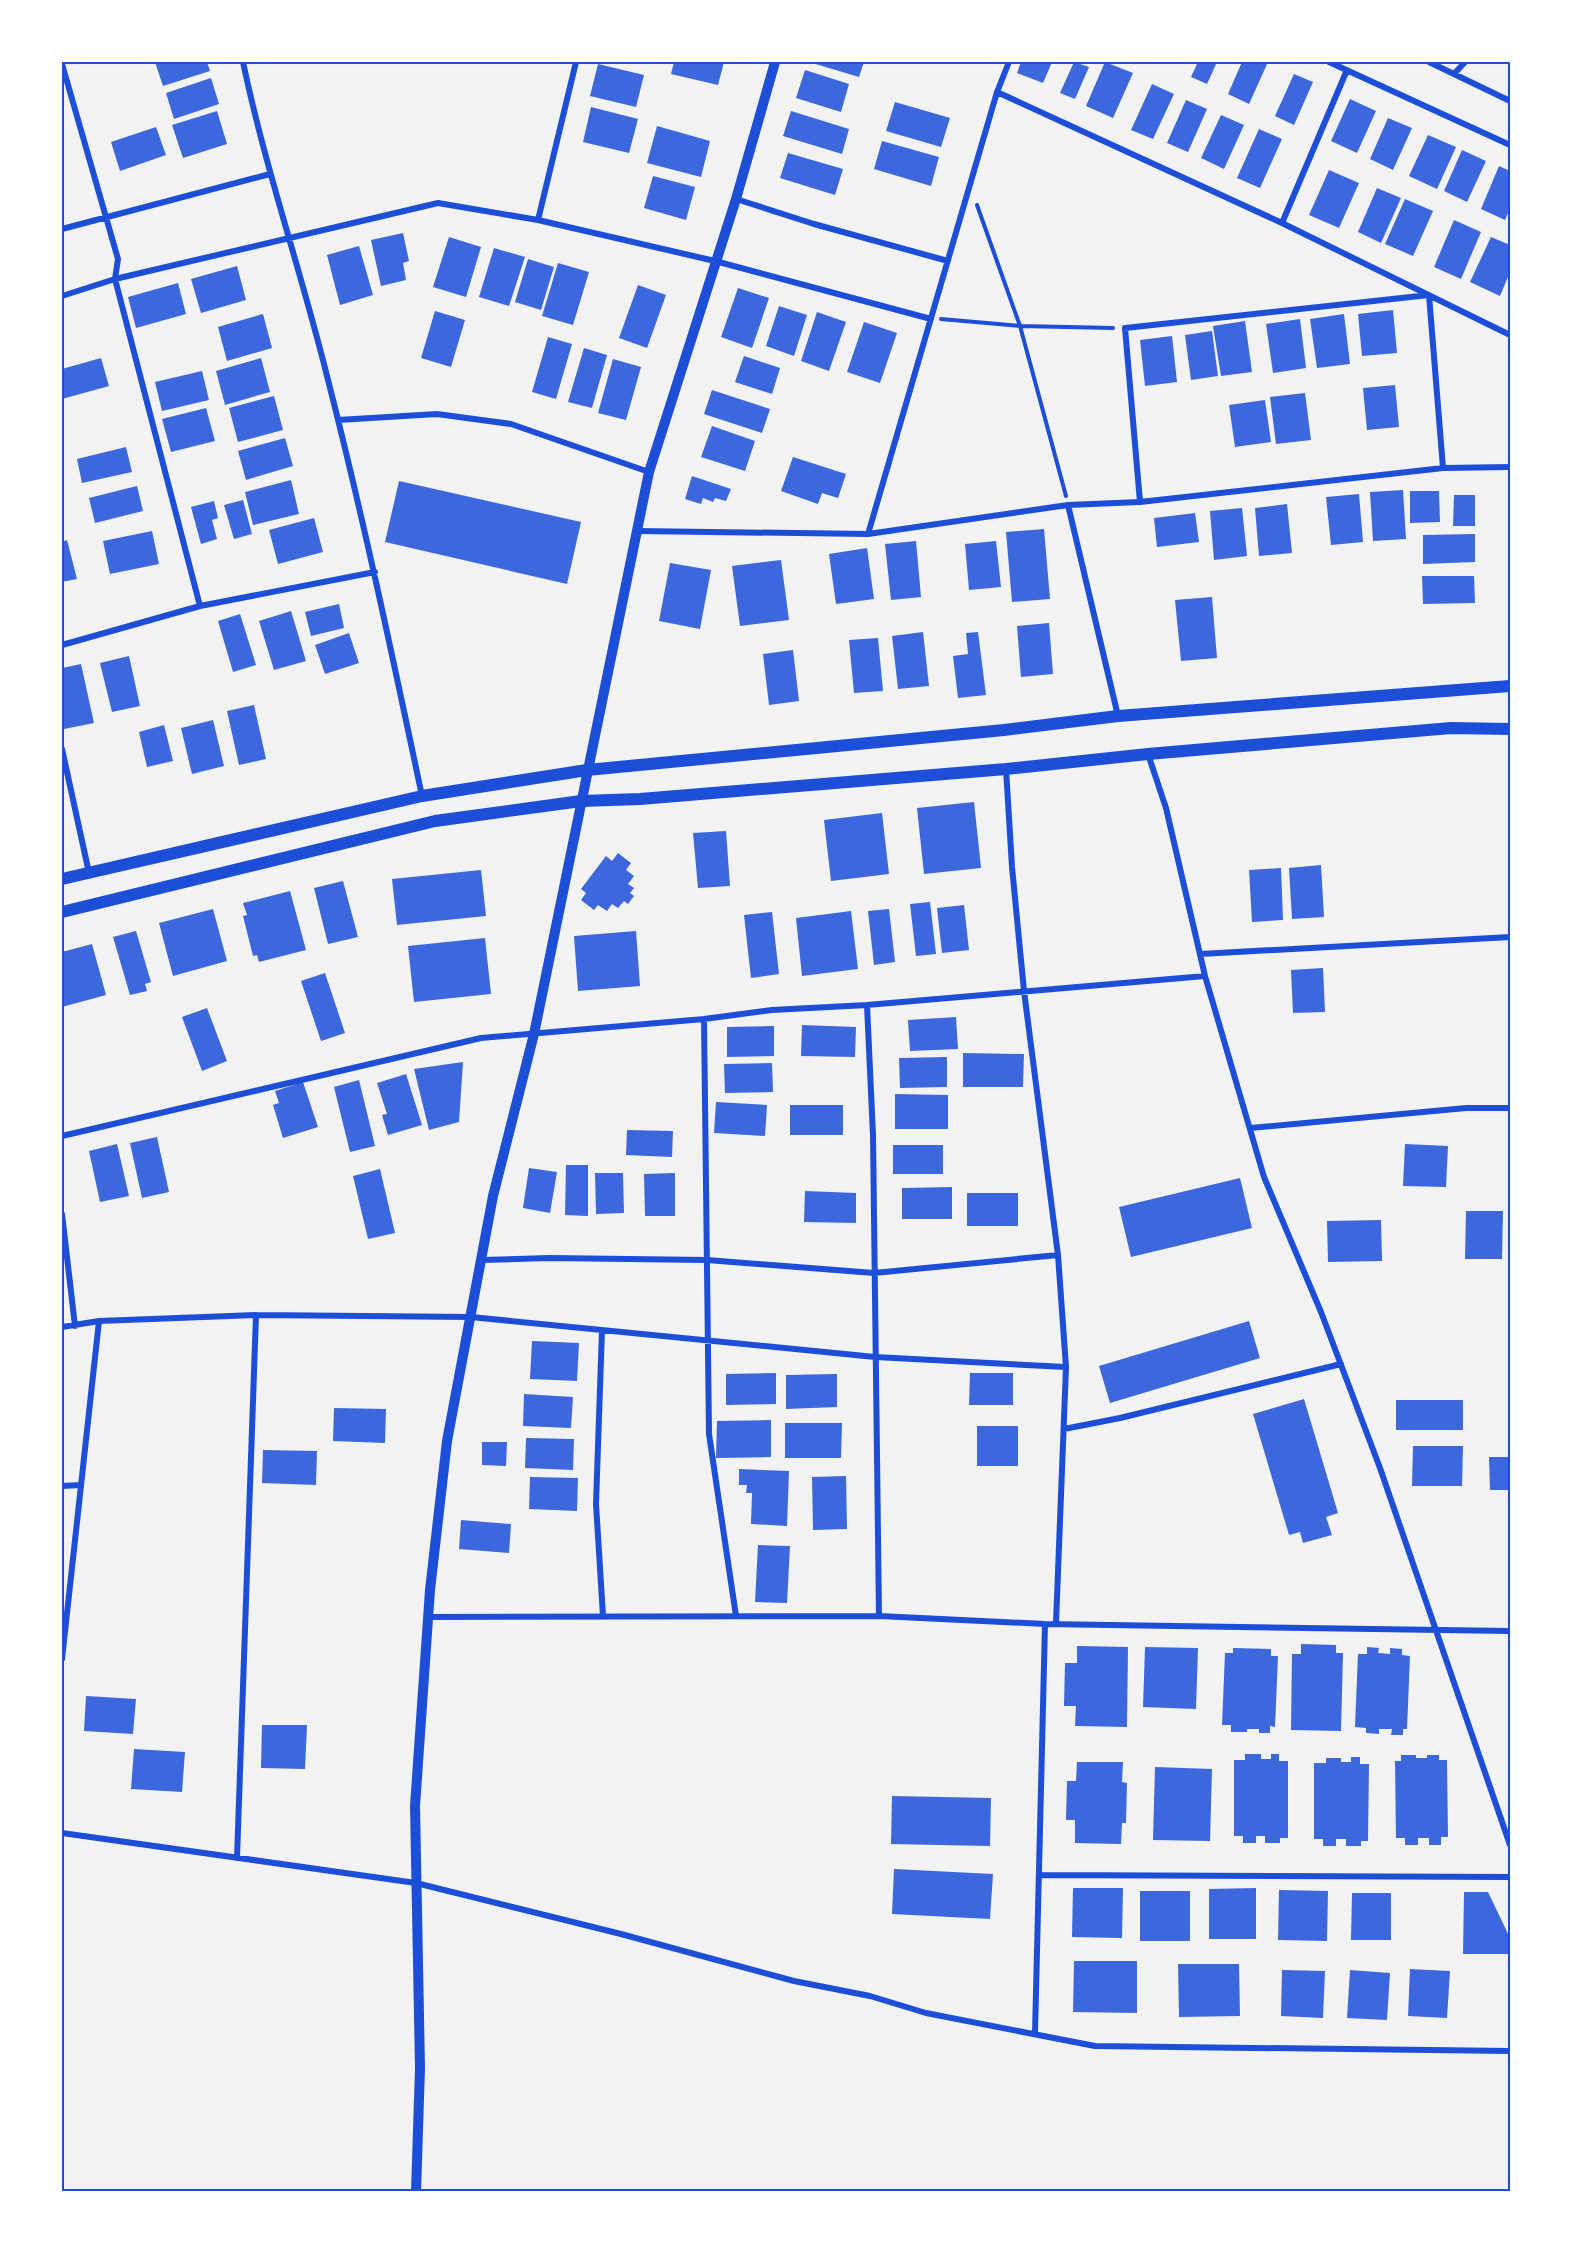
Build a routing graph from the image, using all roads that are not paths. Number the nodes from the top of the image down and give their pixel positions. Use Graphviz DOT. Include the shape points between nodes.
graph roads {
  1 [pos="243,62"];
  2 [pos="576,62"];
  3 [pos="775,62"];
  4 [pos="1009,62"];
  5 [pos="1329,62"];
  6 [pos="1428,62"];
  7 [pos="1465,62"];
  8 [pos="62,64"];
  9 [pos="1347,70"];
  10 [pos="1454,74"];
  11 [pos="997,92"];
  12 [pos="1510,101"];
  13 [pos="1510,145"];
  14 [pos="270,174"];
  15 [pos="736,198"];
  16 [pos="104,216"];
  17 [pos="538,220"];
  18 [pos="1282,223"];
  19 [pos="62,229"];
  20 [pos="288,237"];
  21 [pos="715,261"];
  22 [pos="948,261"];
  23 [pos="115,279"];
  24 [pos="1429,295"];
  25 [pos="62,296"];
  26 [pos="931,319"];
  27 [pos="1510,335"];
  28 [pos="338,420"];
  29 [pos="1510,467"];
  30 [pos="1443,468"];
  31 [pos="649,472"];
  32 [pos="1140,502"];
  33 [pos="1068,505"];
  34 [pos="638,531"];
  35 [pos="868,534"];
  36 [pos="375,572"];
  37 [pos="200,606"];
  38 [pos="62,645"];
  39 [pos="1510,686"];
  40 [pos="1118,716"];
  41 [pos="1510,729"];
  42 [pos="62,749"];
  43 [pos="1148,754"];
  44 [pos="1006,769"];
  45 [pos="587,770"];
  46 [pos="422,796"];
  47 [pos="581,801"];
  48 [pos="89,873"];
  49 [pos="62,879"];
  50 [pos="62,912"];
  51 [pos="1510,937"];
  52 [pos="1200,954"];
  53 [pos="1205,976"];
  54 [pos="1024,991"];
  55 [pos="867,1005"];
  56 [pos="704,1019"];
  57 [pos="534,1034"];
  58 [pos="1510,1108"];
  59 [pos="1250,1128"];
  60 [pos="62,1136"];
  61 [pos="62,1214"];
  62 [pos="1058,1255"];
  63 [pos="481,1260"];
  64 [pos="707,1260"];
  65 [pos="874,1273"];
  66 [pos="255,1315"];
  67 [pos="471,1317"];
  68 [pos="99,1321"];
  69 [pos="75,1326"];
  70 [pos="62,1327"];
  71 [pos="602,1330"];
  72 [pos="708,1340"];
  73 [pos="875,1357"];
  74 [pos="1341,1364"];
  75 [pos="1066,1367"];
  76 [pos="1064,1429"];
  77 [pos="81,1485"];
  78 [pos="62,1486"];
  79 [pos="603,1616"];
  80 [pos="736,1616"];
  81 [pos="879,1616"];
  82 [pos="428,1617"];
  83 [pos="1056,1623"];
  84 [pos="1045,1624"];
  85 [pos="1437,1630"];
  86 [pos="1510,1631"];
  87 [pos="62,1659"];
  88 [pos="62,1833"];
  89 [pos="1510,1845"];
  90 [pos="237,1858"];
  91 [pos="1039,1875"];
  92 [pos="1510,1876"];
  93 [pos="416,1883"];
  94 [pos="1035,2033"];
  95 [pos="1510,2051"];
  96 [pos="416,2192"];
  1 -- 14 [label="street"];
  2 -- 17 [label="street"];
  3 -- 15 [label="street"];
  4 -- 11 [label="street"];
  5 -- 9 [label="street"];
  6 -- 10 [label="street"];
  7 -- 10 [label="street"];
  8 -- 16 [label="street"];
  9 -- 13 [label="street"];
  9 -- 18 [label="street"];
  10 -- 12 [label="street"];
  11 -- 18 [label="street"];
  11 -- 22 [label="street"];
  14 -- 16 [label="street"];
  14 -- 20 [label="street"];
  15 -- 21 [label="street"];
  15 -- 22 [label="street"];
  16 -- 19 [label="street"];
  16 -- 23 [label="street" via="118,259"];
  17 -- 20 [label="street" via="438,203"];
  17 -- 21 [label="street"];
  18 -- 24 [label="street"];
  20 -- 23 [label="street"];
  20 -- 28 [label="street"];
  21 -- 26 [label="street"];
  21 -- 31 [label="street"];
  22 -- 26 [label="street"];
  23 -- 25 [label="street"];
  23 -- 37 [label="street"];
  24 -- 27 [label="street"];
  24 -- 30 [label="street"];
  24 -- 32 [label="street" via="1125,328"];
  26 -- 35 [label="street"];
  28 -- 31 [label="street" via="437,414 511,424"];
  28 -- 36 [label="street"];
  29 -- 30 [label="street"];
  30 -- 32 [label="street"];
  31 -- 34 [label="street"];
  32 -- 33 [label="street"];
  33 -- 35 [label="street"];
  33 -- 40 [label="street"];
  34 -- 35 [label="street"];
  34 -- 45 [label="street"];
  36 -- 37 [label="street"];
  36 -- 46 [label="street"];
  37 -- 38 [label="street"];
  39 -- 40 [label="main road"];
  40 -- 45 [label="main road"];
  41 -- 43 [label="main road" via="1450,729"];
  42 -- 48 [label="street"];
  43 -- 44 [label="main road"];
  43 -- 52 [label="street" via="1166,808"];
  44 -- 47 [label="main road"];
  44 -- 54 [label="street"];
  45 -- 46 [label="main road"];
  45 -- 47 [label="street"];
  46 -- 48 [label="main road"];
  47 -- 50 [label="main road" via="435,820"];
  47 -- 57 [label="street"];
  48 -- 49 [label="main road"];
  51 -- 52 [label="street"];
  52 -- 53 [label="street"];
  53 -- 54 [label="street"];
  53 -- 59 [label="street"];
  54 -- 55 [label="street"];
  54 -- 62 [label="street"];
  55 -- 56 [label="street" via="772,1010"];
  55 -- 65 [label="street"];
  56 -- 57 [label="street"];
  56 -- 64 [label="street"];
  57 -- 60 [label="street" via="481,1038"];
  57 -- 63 [label="street"];
  58 -- 59 [label="street" via="1466,1108"];
  59 -- 74 [label="street" via="1264,1177"];
  61 -- 69 [label="street"];
  62 -- 65 [label="street"];
  62 -- 75 [label="street"];
  63 -- 64 [label="street"];
  63 -- 67 [label="street"];
  64 -- 65 [label="street"];
  64 -- 72 [label="street"];
  65 -- 73 [label="street"];
  66 -- 67 [label="street"];
  66 -- 68 [label="street"];
  66 -- 90 [label="street"];
  67 -- 71 [label="street"];
  67 -- 82 [label="street" via="447,1440"];
  68 -- 69 [label="street"];
  68 -- 77 [label="street"];
  69 -- 70 [label="street"];
  71 -- 72 [label="street"];
  71 -- 79 [label="street" via="596,1504"];
  72 -- 73 [label="street"];
  72 -- 80 [label="street" via="709,1434"];
  73 -- 75 [label="street"];
  73 -- 81 [label="street"];
  74 -- 76 [label="street"];
  74 -- 85 [label="street"];
  75 -- 76 [label="street"];
  76 -- 83 [label="street"];
  77 -- 78 [label="street"];
  77 -- 87 [label="street"];
  79 -- 80 [label="street"];
  79 -- 82 [label="street"];
  80 -- 81 [label="street"];
  81 -- 84 [label="street"];
  82 -- 93 [label="street" via="415,1806"];
  83 -- 84 [label="street"];
  83 -- 85 [label="street"];
  84 -- 91 [label="street"];
  85 -- 86 [label="street"];
  85 -- 89 [label="street"];
  88 -- 90 [label="street"];
  90 -- 93 [label="street"];
  91 -- 92 [label="street"];
  91 -- 94 [label="street"];
  93 -- 94 [label="street" via="926,2013"];
  93 -- 96 [label="street" via="420,2068"];
  94 -- 95 [label="street" via="1095,2046"];
}
